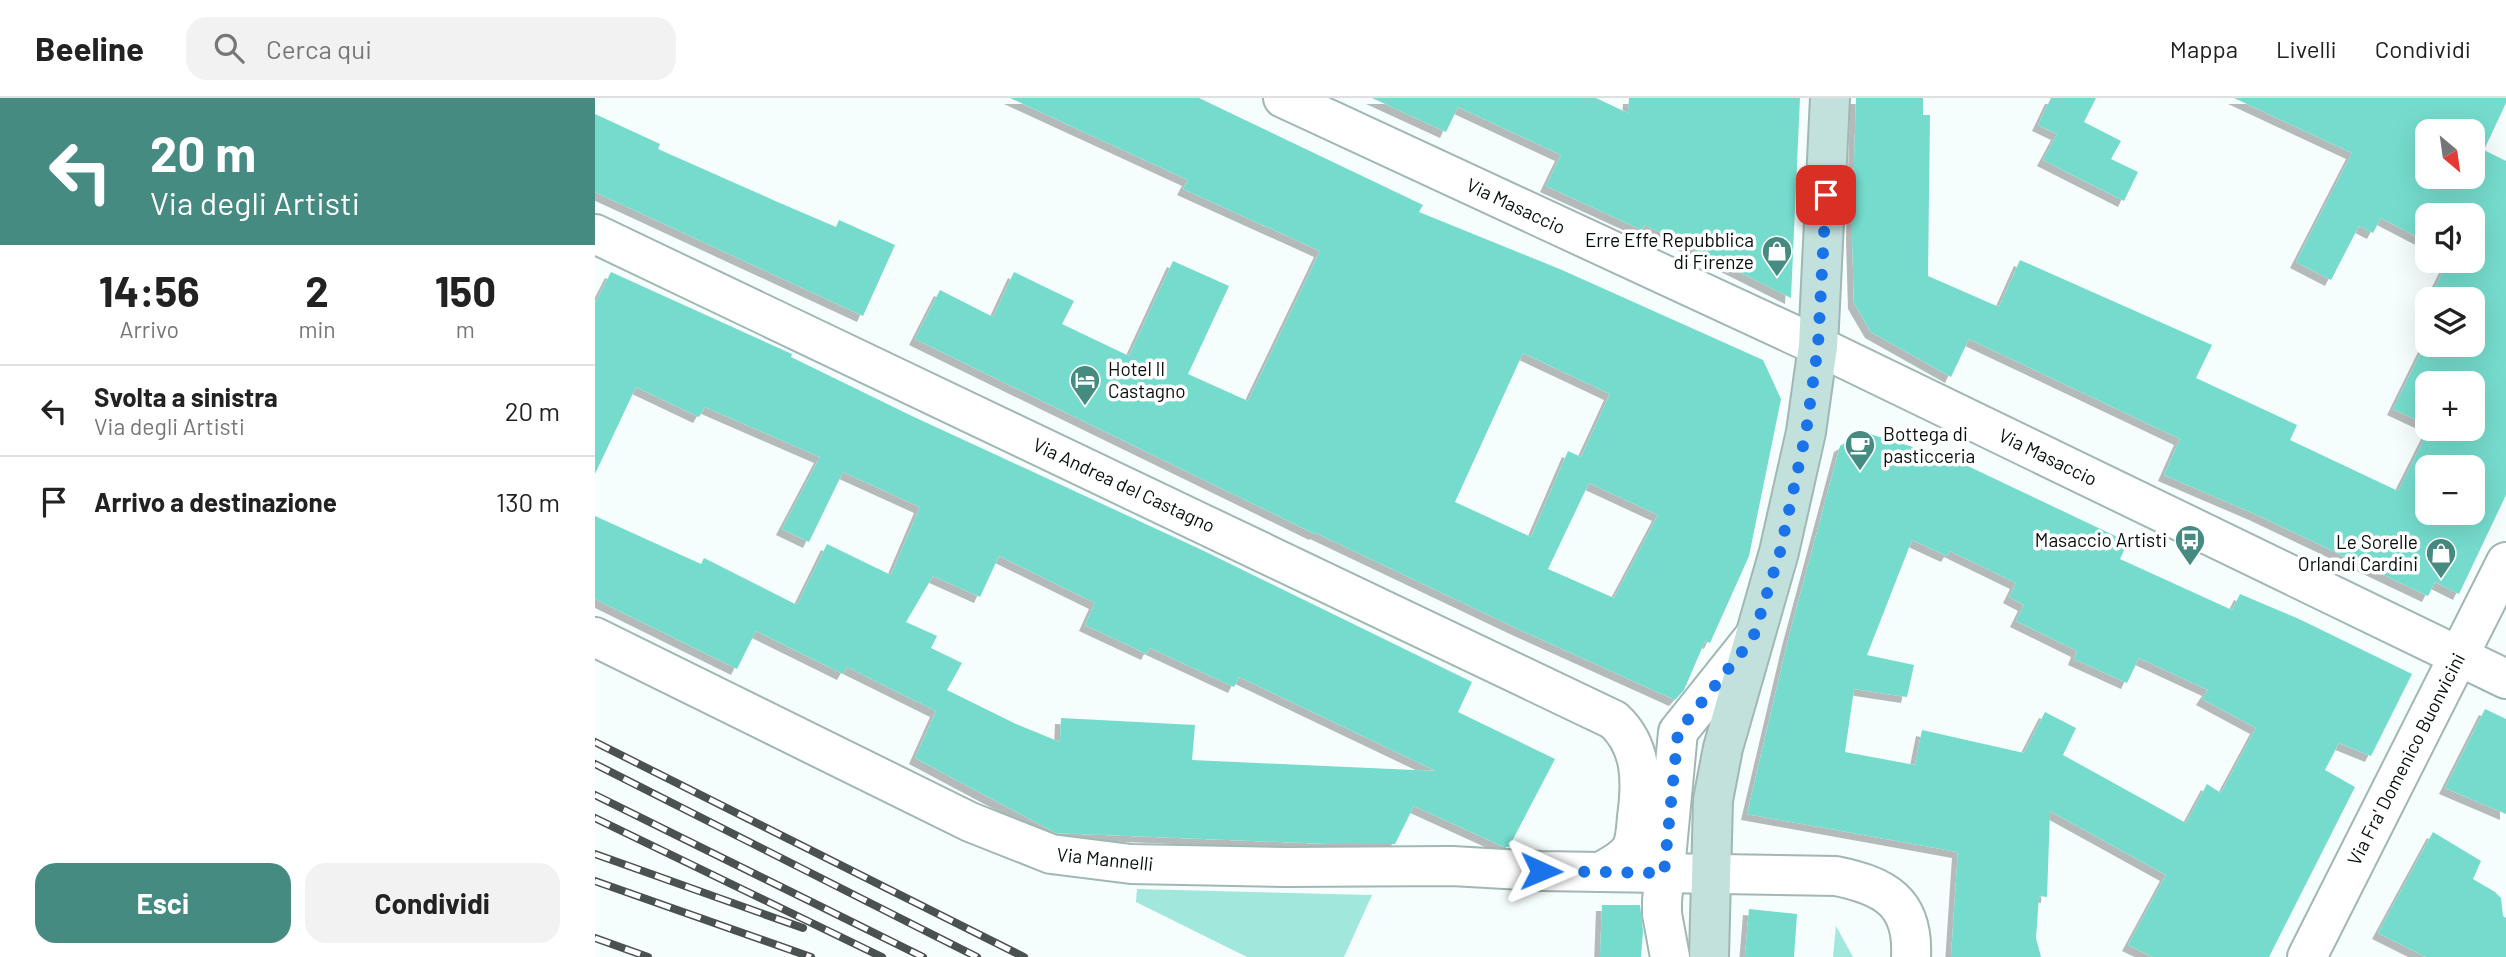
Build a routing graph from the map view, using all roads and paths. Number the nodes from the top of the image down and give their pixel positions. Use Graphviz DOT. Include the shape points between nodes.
graph roads {
  1 [pos="1283,98"];
  2 [pos="1831,98"];
  3 [pos="595,234"];
  4 [pos="1818,346"];
  5 [pos="2506,562"];
  6 [pos="595,637"];
  7 [pos="1753,638"];
  8 [pos="2458,656"];
  9 [pos="2506,679"];
  10 [pos="1600,872"];
  11 [pos="1698,885"];
  12 [pos="1670,957"];
  13 [pos="1690,957"];
  14 [pos="1701,957"];
  15 [pos="1709,957"];
  16 [pos="1911,957"];
  17 [pos="2307,957"];
  1 -- 4 [label="street, Via Masaccio"];
  2 -- 4 [label="street"];
  3 -- 10 [label="street, Via Andrea del Castagno" via="1615,720 1636,754 1641,788 1632,848"];
  4 -- 7 [label="street" via="1806,432"];
  4 -- 8 [label="street, Via Masaccio"];
  5 -- 8 [label="street, Via Fra' Domenico Buonvicini"];
  6 -- 10 [label="street, Via Mannelli" via="970,822 1051,854 1131,864"];
  7 -- 11 [label="street" via="1723,748"];
  7 -- 11 [label="street" via="1678,732"];
  8 -- 9 [label="street, Via Masaccio"];
  8 -- 17 [label="street, Via Fra' Domenico Buonvicini"];
  10 -- 11 [label="street, Via Mannelli"];
  11 -- 12 [label="street" via="1663,914"];
  11 -- 13 [label="street"];
  11 -- 14 [label="street"];
  11 -- 15 [label="street"];
  11 -- 16 [label="street, Via Mannelli" via="1836,876 1878,887 1904,912"];
}
